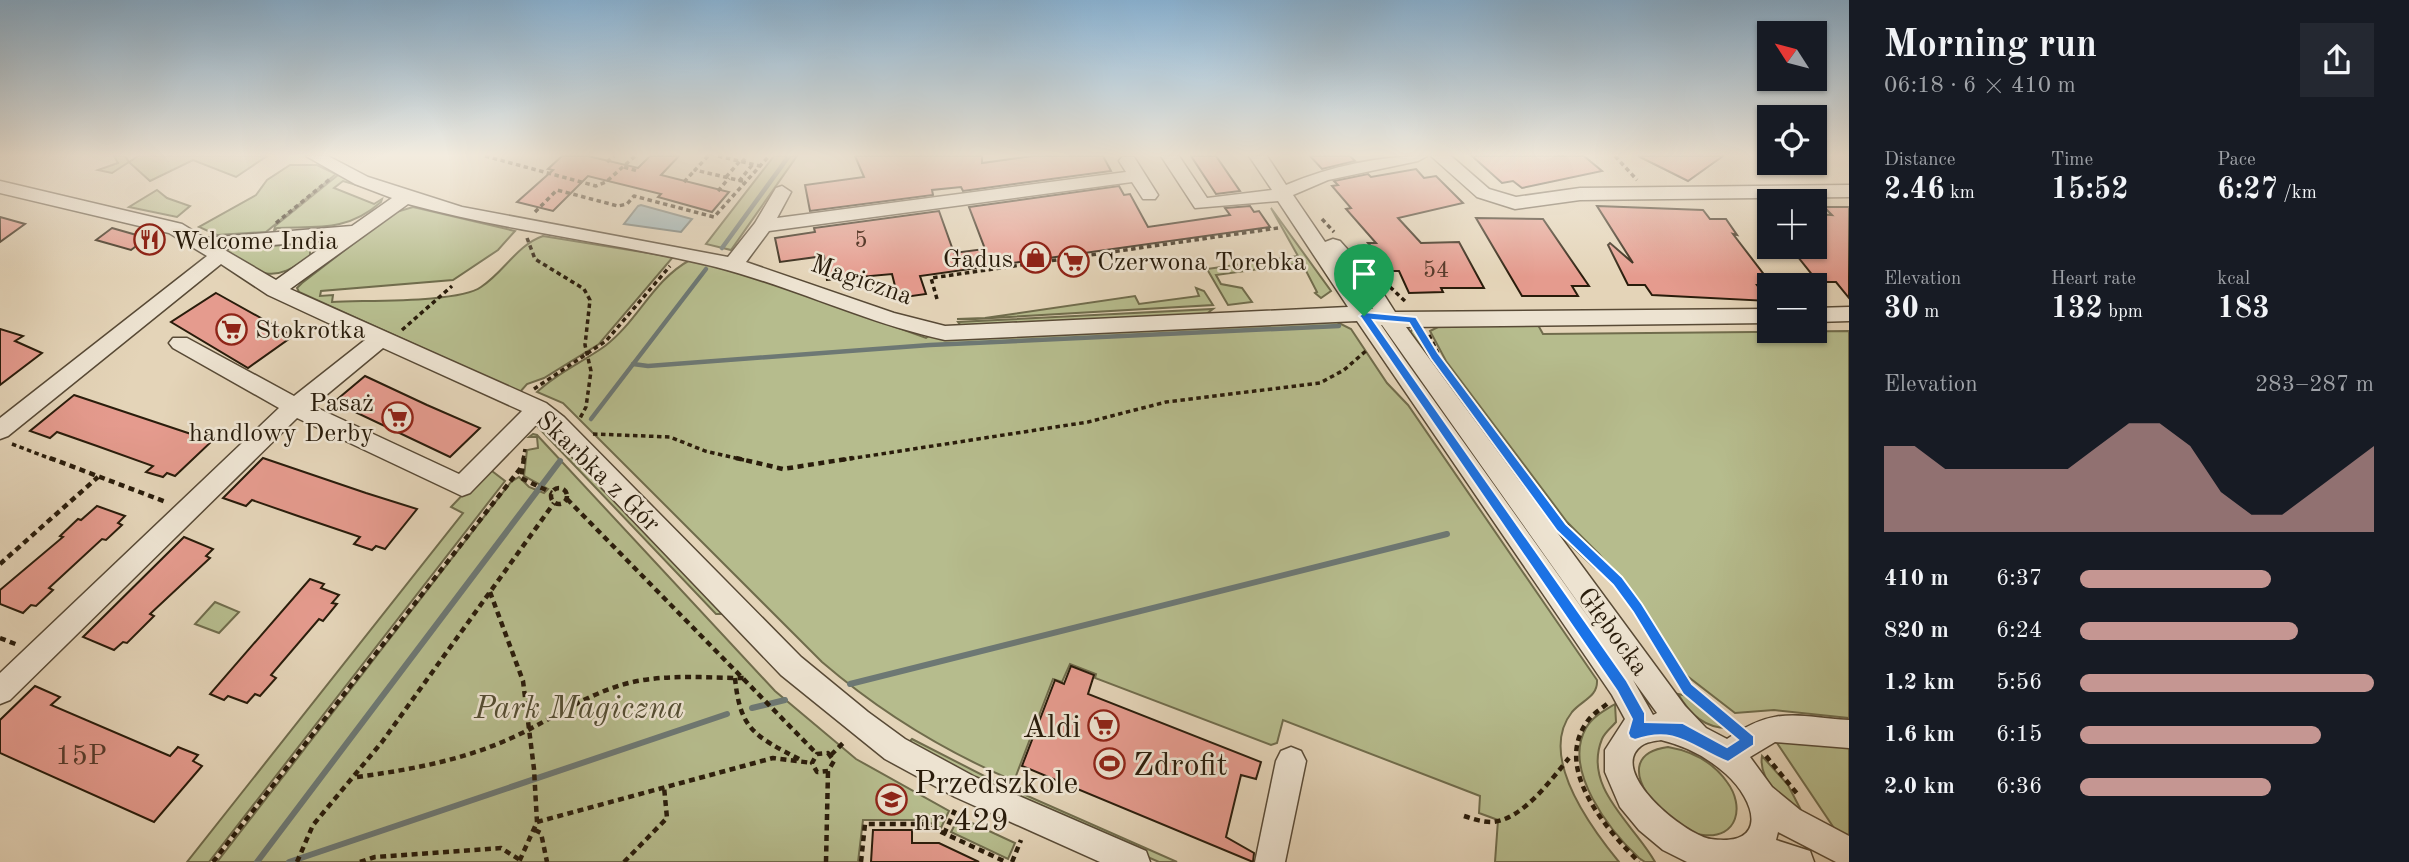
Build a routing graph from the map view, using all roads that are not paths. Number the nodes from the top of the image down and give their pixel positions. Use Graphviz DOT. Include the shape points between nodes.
graph roads {
  1 [pos="40,196"];
  2 [pos="407,196"];
  3 [pos="780,196"];
  4 [pos="956,196"];
  5 [pos="1197,196"];
  6 [pos="1267,196"];
  7 [pos="1285,196"];
  8 [pos="1288,196"];
  9 [pos="1493,196"];
  10 [pos="1564,196"];
  11 [pos="763,226"];
  12 [pos="358,232"];
  13 [pos="309,236"];
  14 [pos="211,250"];
  15 [pos="324,257"];
  16 [pos="733,265"];
  17 [pos="275,290"];
  18 [pos="1849,314"];
  19 [pos="1827,315"];
  20 [pos="1757,316"];
  21 [pos="1377,317"];
  22 [pos="383,341"];
  23 [pos="180,343"];
  24 [pos="534,400"];
  25 [pos="295,407"];
  26 [pos="4,437"];
  27 [pos="0,691"];
  28 [pos="1635,733"];
  29 [pos="1849,734"];
  30 [pos="1695,735"];
  31 [pos="1739,748"];
  32 [pos="1291,761"];
  33 [pos="1759,795"];
  34 [pos="1661,834"];
  35 [pos="1849,852"];
  36 [pos="1726,858"];
  37 [pos="1135,862"];
  38 [pos="1270,862"];
  39 [pos="1672,862"];
  40 [pos="1799,862"];
  1 -- 14 [label="street, Skarbka z Gór" via="170,226"];
  2 -- 12 [label="street"];
  2 -- 16 [label="street, Magiczna" via="497,221"];
  3 -- 11 [label="street"];
  4 -- 11 [label="street"];
  5 -- 6 [label="street" via="1202,204"];
  7 -- 21 [label="street, Głębocka" via="1294,214"];
  8 -- 21 [label="street, Głębocka" via="1371,289"];
  9 -- 10 [label="street" via="1515,203"];
  11 -- 16 [label="street"];
  12 -- 13 [label="street"];
  12 -- 15 [label="street"];
  13 -- 14 [label="street"];
  13 -- 15 [label="street"];
  14 -- 17 [label="street, Skarbka z Gór"];
  14 -- 26 [label="street"];
  15 -- 17 [label="street"];
  16 -- 21 [label="street, Magiczna" via="945,333"];
  17 -- 22 [label="street, Skarbka z Gór"];
  18 -- 19 [label="street"];
  20 -- 21 [label="street, Magiczna" via="1419,323"];
  21 -- 28 [label="street, Głębocka" via="1622,686 1640,718"];
  21 -- 30 [label="street, Głębocka" via="1675,715"];
  22 -- 24 [label="street, Skarbka z Gór"];
  22 -- 25 [label="street"];
  23 -- 25 [label="street"];
  24 -- 25 [label="street" via="462,486"];
  24 -- 37 [label="street, Skarbka z Gór" via="791,666 858,722 895,749 965,787"];
  25 -- 27 [label="street"];
  28 -- 30 [label="street" via="1661,726"];
  28 -- 34 [label="street" via="1620,752 1621,781 1632,803"];
  29 -- 31 [label="street" via="1775,728"];
  30 -- 31 [label="street"];
  31 -- 33 [label="street" via="1746,774"];
  32 -- 38 [label="street"];
  33 -- 35 [label="street" via="1781,816"];
  33 -- 36 [label="street" via="1765,816 1763,835 1752,850"];
  34 -- 36 [label="street" via="1698,853"];
  34 -- 39 [label="street"];
  36 -- 40 [label="street" via="1778,854"];
}
